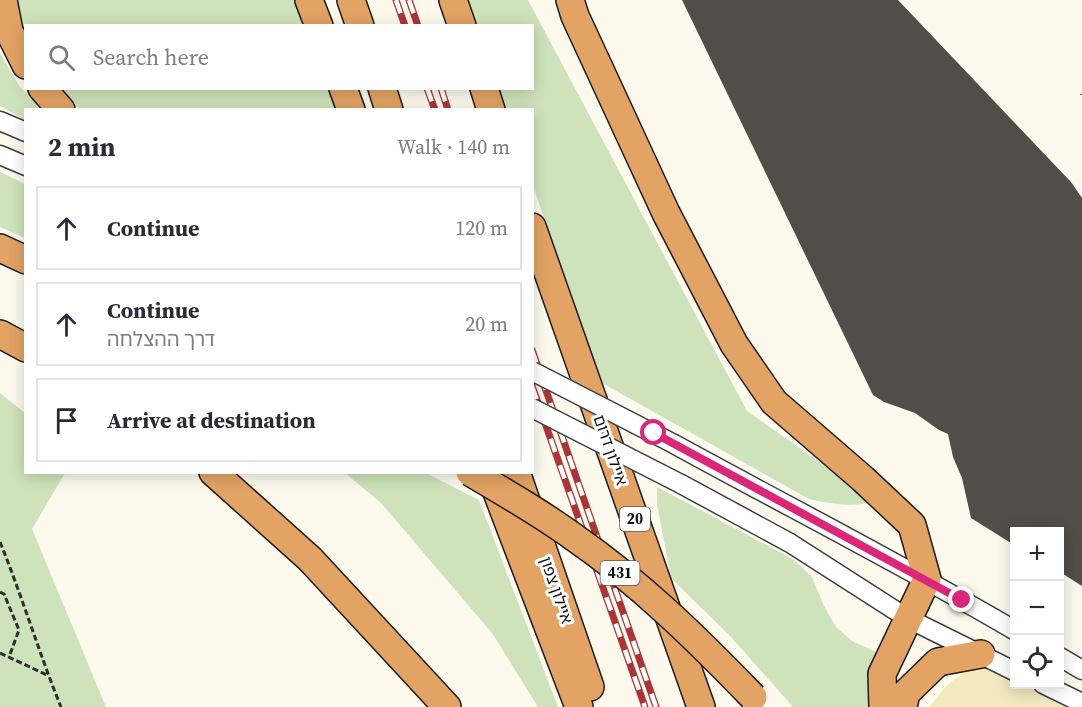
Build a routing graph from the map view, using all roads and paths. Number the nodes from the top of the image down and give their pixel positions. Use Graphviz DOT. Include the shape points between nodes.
graph roads {
  1 [pos="3,0"];
  2 [pos="309,0"];
  3 [pos="351,0"];
  4 [pos="453,0"];
  5 [pos="570,0"];
  6 [pos="318,24"];
  7 [pos="359,24"];
  8 [pos="461,24"];
  9 [pos="24,61"];
  10 [pos="44,90"];
  11 [pos="344,90"];
  12 [pos="383,90"];
  13 [pos="485,90"];
  14 [pos="58,108"];
  15 [pos="350,108"];
  16 [pos="388,108"];
  17 [pos="490,108"];
  18 [pos="0,121"];
  19 [pos="24,131"];
  20 [pos="0,155"];
  21 [pos="24,165"];
  22 [pos="534,233"];
  23 [pos="0,248"];
  24 [pos="24,259"];
  25 [pos="0,334"];
  26 [pos="24,347"];
  27 [pos="534,372"];
  28 [pos="534,409"];
  29 [pos="215,474"];
  30 [pos="473,474"];
  31 [pos="491,474"];
  32 [pos="517,474"];
  33 [pos="0,542"];
  34 [pos="927,579"];
  35 [pos="0,592"];
  36 [pos="907,618"];
  37 [pos="1010,628"];
  38 [pos="0,653"];
  39 [pos="981,654"];
  40 [pos="9,657"];
  41 [pos="1064,660"];
  42 [pos="1010,668"];
  43 [pos="1082,670"];
  44 [pos="48,676"];
  45 [pos="1053,689"];
  46 [pos="757,702"];
  47 [pos="1082,704"];
  48 [pos="61,707"];
  49 [pos="447,707"];
  50 [pos="579,707"];
  51 [pos="597,707"];
  52 [pos="701,707"];
  53 [pos="883,707"];
  54 [pos="903,707"];
  1 -- 9 [label="highway" via="9,31"];
  2 -- 6 [label="highway"];
  3 -- 7 [label="highway"];
  4 -- 8 [label="highway"];
  5 -- 34 [label="highway" via="666,213 735,344 774,402 912,525"];
  10 -- 14 [label="highway"];
  11 -- 15 [label="highway"];
  12 -- 16 [label="highway"];
  13 -- 17 [label="highway"];
  18 -- 19 [label="street"];
  20 -- 21 [label="street"];
  22 -- 52 [label="highway, איילון דרום / 20"];
  23 -- 24 [label="highway"];
  25 -- 26 [label="highway"];
  27 -- 34 [label="street, bridge"];
  28 -- 36 [label="street, bridge" via="790,543"];
  29 -- 49 [label="highway" via="310,559"];
  30 -- 46 [label="highway, 431, bridge" via="576,538 645,593 707,649"];
  31 -- 50 [label="highway"];
  32 -- 51 [label="highway, איילון צפון"];
  33 -- 44 [label="path"];
  34 -- 36 [label="highway"];
  34 -- 37 [label="street"];
  35 -- 40 [label="path" via="19,630"];
  36 -- 39 [label="street"];
  36 -- 53 [label="highway" via="882,674"];
  38 -- 40 [label="path"];
  39 -- 42 [label="street"];
  39 -- 54 [label="highway" via="938,662 906,693"];
  40 -- 44 [label="path"];
  41 -- 43 [label="street"];
  44 -- 48 [label="path"];
  45 -- 47 [label="street"];
}
